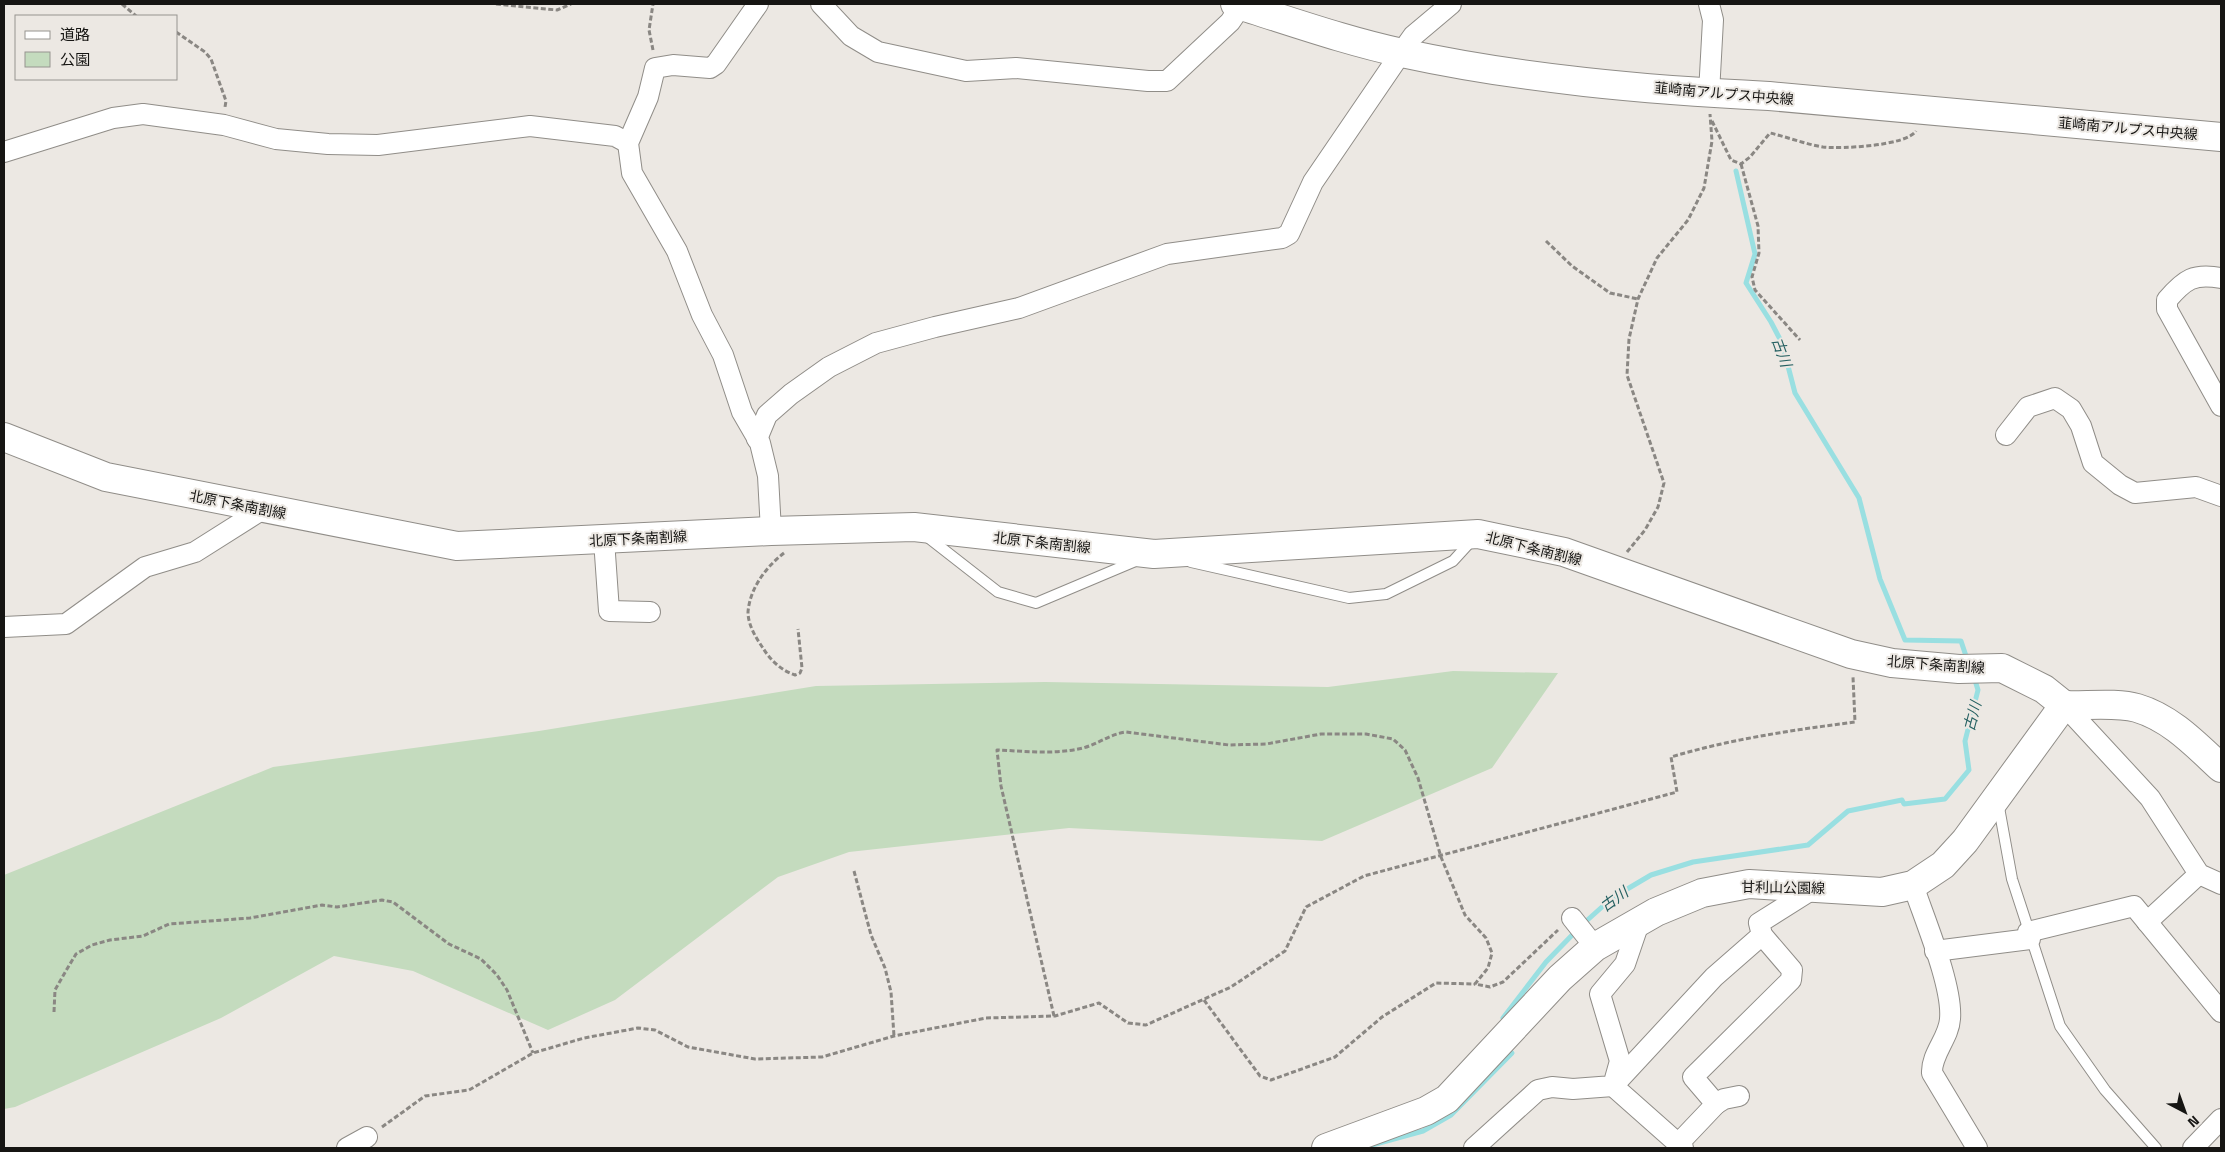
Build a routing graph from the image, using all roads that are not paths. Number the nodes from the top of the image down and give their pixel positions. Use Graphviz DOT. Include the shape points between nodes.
graph roads {
  1 [pos="758,4"];
  2 [pos="821,4"];
  3 [pos="1451,4"];
  4 [pos="1709,4"];
  5 [pos="1238,5"];
  6 [pos="1401,52"];
  7 [pos="1710,105"];
  8 [pos="2221,137"];
  9 [pos="628,144"];
  10 [pos="4,152"];
  11 [pos="2221,278"];
  12 [pos="2221,406"];
  13 [pos="2006,435"];
  14 [pos="4,437"];
  15 [pos="757,439"];
  16 [pos="2221,496"];
  17 [pos="263,509"];
  18 [pos="914,527"];
  19 [pos="771,531"];
  20 [pos="1478,534"];
  21 [pos="604,540"];
  22 [pos="1154,554"];
  23 [pos="650,612"];
  24 [pos="4,628"];
  25 [pos="2064,705"];
  26 [pos="2221,768"];
  27 [pos="1997,796"];
  28 [pos="2213,878"];
  29 [pos="1914,885"];
  30 [pos="1816,887"];
  31 [pos="1572,918"];
  32 [pos="1640,920"];
  33 [pos="2147,922"];
  34 [pos="1762,936"];
  35 [pos="2029,936"];
  36 [pos="1591,942"];
  37 [pos="1935,951"];
  38 [pos="2221,1012"];
  39 [pos="1613,1086"];
  40 [pos="1739,1096"];
  41 [pos="1716,1104"];
  42 [pos="2221,1119"];
  43 [pos="366,1136"];
  44 [pos="1680,1146"];
  45 [pos="347,1148"];
  46 [pos="1326,1148"];
  47 [pos="1474,1148"];
  48 [pos="1977,1148"];
  49 [pos="2156,1148"];
  50 [pos="2193,1148"];
  1 -- 9 [label="street" via="710,68 673,65 655,68 648,97"];
  2 -- 5 [label="street" via="851,36 878,52 966,71 1016,68 1148,81 1167,81 1230,22"];
  3 -- 6 [label="street" via="1413,36"];
  4 -- 7 [label="street" via="1713,20"];
  5 -- 6 [label="main road, 韮崎南アルプス中央線"];
  6 -- 7 [label="main road, 韮崎南アルプス中央線"];
  6 -- 15 [label="street" via="1313,182 1289,234 1282,238 1167,254 1019,308 876,343 829,367 791,394 767,415"];
  7 -- 8 [label="main road, 韮崎南アルプス中央線" via="1931,111"];
  9 -- 10 [label="street" via="615,136 530,126 378,145 328,144 276,139 224,125 143,114 114,118"];
  9 -- 15 [label="street" via="632,172 677,251 702,315 723,355 742,412"];
  11 -- 12 [label="street" via="2204,275 2192,278 2179,286 2167,300 2167,309"];
  13 -- 16 [label="street" via="2028,407 2055,398 2071,409 2081,426 2093,463 2120,485 2136,493 2196,487"];
  14 -- 17 [label="main road, 北原下条南割線" via="106,478"];
  15 -- 19 [label="street" via="768,476"];
  17 -- 21 [label="main road, 北原下条南割線" via="457,546"];
  17 -- 24 [label="street" via="195,552 145,567 66,624"];
  18 -- 19 [label="main road, 北原下条南割線"];
  18 -- 22 [label="main road, 北原下条南割線"];
  18 -- 22 [label="lane" via="998,592 1036,603"];
  19 -- 21 [label="main road, 北原下条南割線"];
  20 -- 22 [label="main road, 北原下条南割線"];
  20 -- 22 [label="lane" via="1453,561 1386,594 1349,598"];
  20 -- 25 [label="main road, 北原下条南割線" via="1564,552 1851,654 1892,664 1959,669 2002,668 2044,689"];
  21 -- 23 [label="street" via="609,611"];
  25 -- 26 [label="main road" via="2136,708 2156,716 2185,734"];
  25 -- 27 [label="main road, 甘利山公園線"];
  25 -- 28 [label="street" via="2150,798"];
  27 -- 29 [label="main road, 甘利山公園線" via="1965,841 1943,865"];
  27 -- 35 [label="lane" via="2012,879"];
  28 -- 33 [label="street"];
  29 -- 30 [label="main road, 甘利山公園線" via="1882,892"];
  29 -- 37 [label="street"];
  30 -- 32 [label="main road, 甘利山公園線" via="1749,884 1702,894"];
  30 -- 34 [label="street" via="1759,923"];
  31 -- 36 [label="street"];
  32 -- 36 [label="main road, 甘利山公園線"];
  32 -- 39 [label="street" via="1625,964 1600,994 1620,1061"];
  33 -- 35 [label="street" via="2134,906"];
  33 -- 38 [label="street"];
  34 -- 39 [label="street" via="1714,977"];
  34 -- 41 [label="street" via="1792,970 1792,980 1693,1077"];
  35 -- 37 [label="street"];
  35 -- 49 [label="lane" via="2060,1026 2105,1090"];
  36 -- 46 [label="main road, 甘利山公園線" via="1447,1099 1426,1111"];
  37 -- 48 [label="street" via="1950,1000 1950,1021 1931,1066 1932,1073"];
  39 -- 44 [label="street"];
  39 -- 47 [label="street" via="1538,1090"];
  40 -- 41 [label="street" via="1724,1098"];
  41 -- 44 [label="street"];
  42 -- 50 [label="street"];
  43 -- 45 [label="street"];
}
